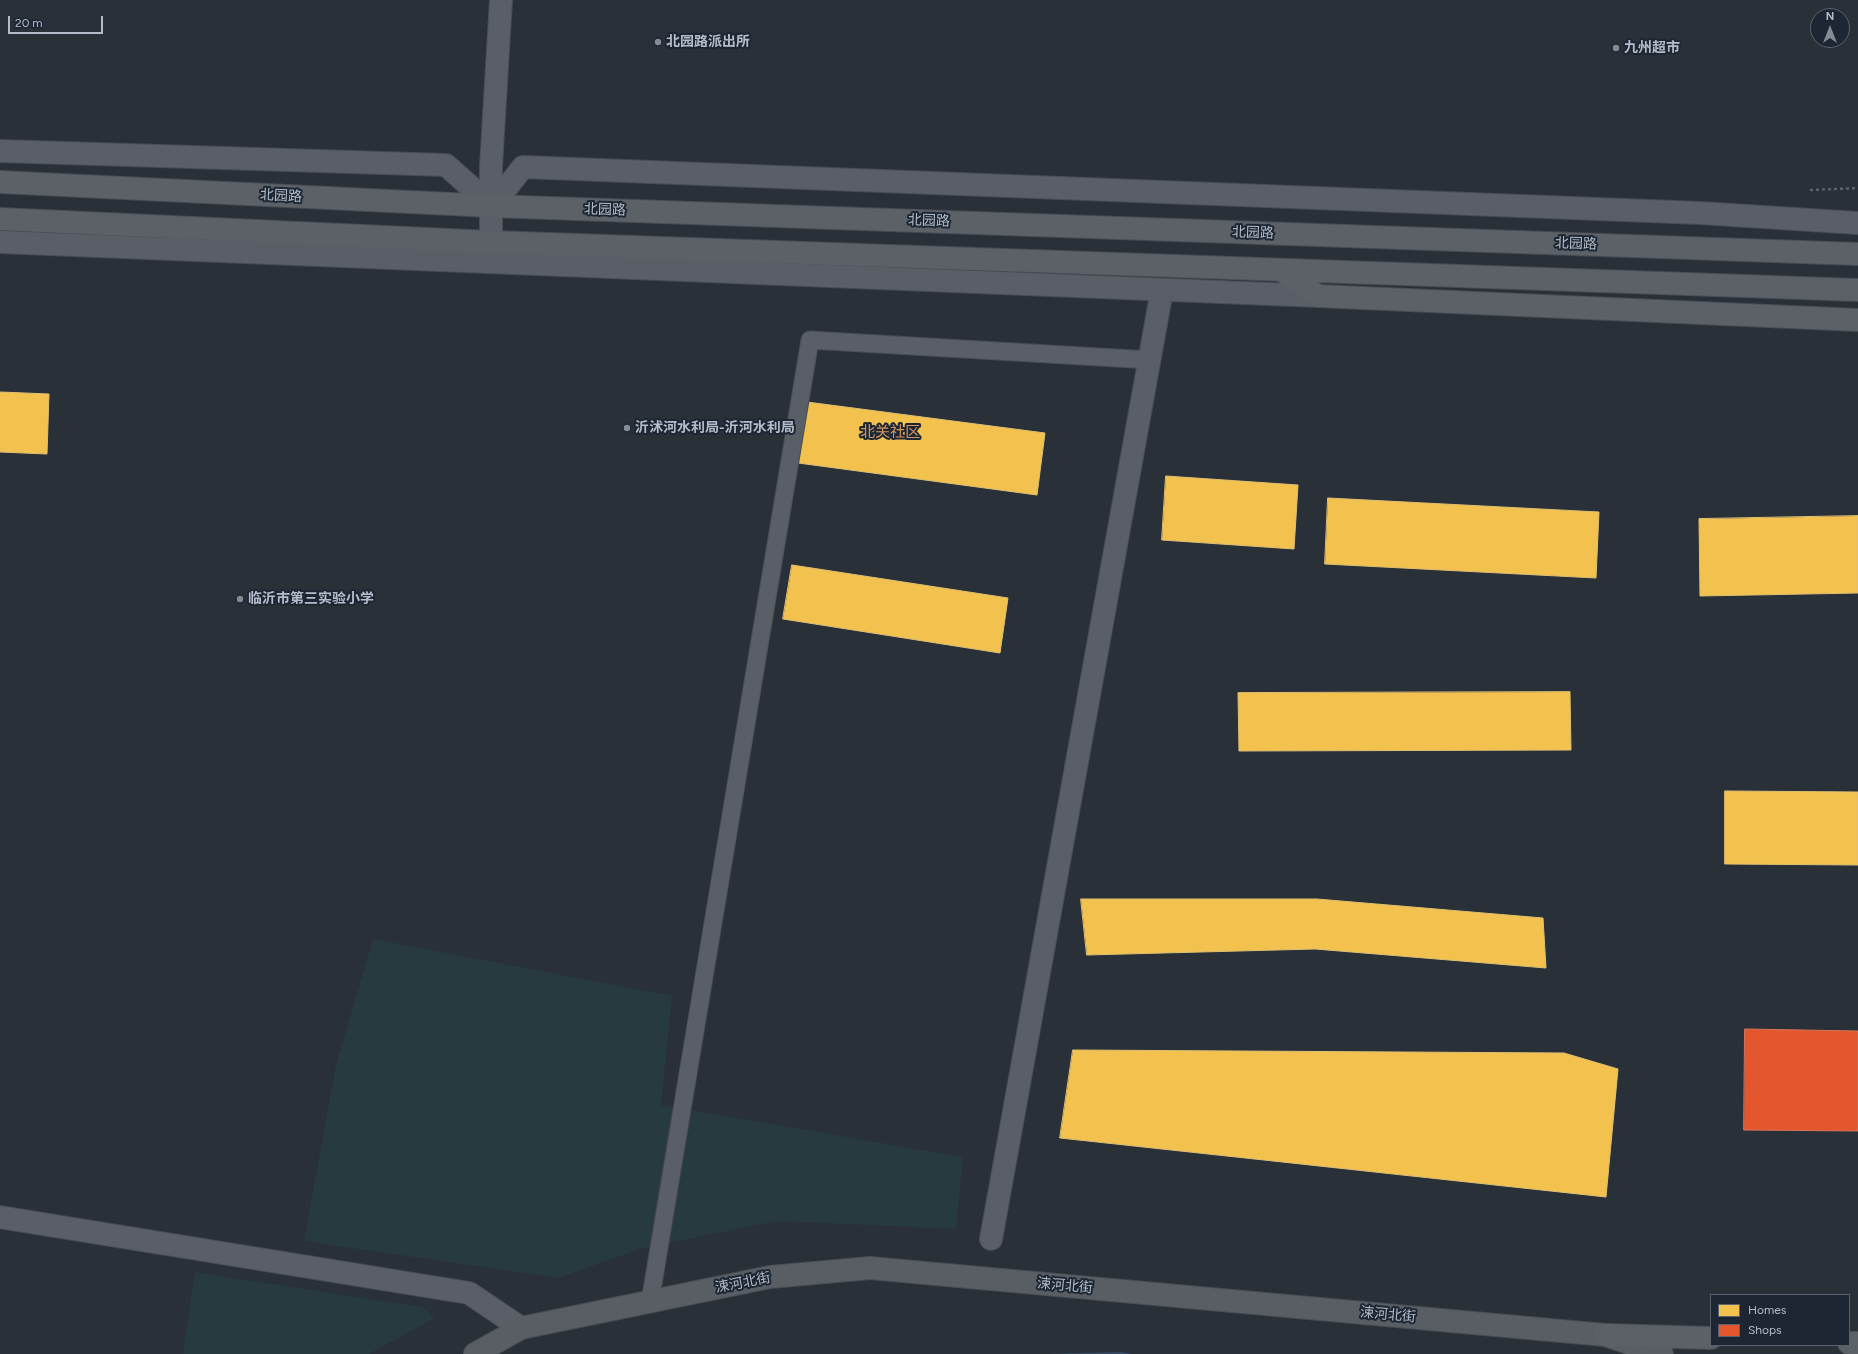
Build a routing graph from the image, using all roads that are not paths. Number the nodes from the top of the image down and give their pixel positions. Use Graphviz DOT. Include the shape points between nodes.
graph roads {
  1 [pos="501,0"];
  2 [pos="0,151"];
  3 [pos="0,182"];
  4 [pos="492,206"];
  5 [pos="0,219"];
  6 [pos="1858,223"];
  7 [pos="0,242"];
  8 [pos="491,242"];
  9 [pos="1857,254"];
  10 [pos="1281,270"];
  11 [pos="1162,290"];
  12 [pos="1858,290"];
  13 [pos="1318,296"];
  14 [pos="1858,320"];
  15 [pos="1150,360"];
  16 [pos="0,1217"];
  17 [pos="991,1239"];
  18 [pos="650,1302"];
  19 [pos="521,1328"];
  20 [pos="1605,1335"];
  21 [pos="1710,1338"];
  22 [pos="476,1354"];
  23 [pos="1662,1354"];
  1 -- 4 [label="street" via="491,166"];
  2 -- 4 [label="street" via="446,165"];
  3 -- 4 [label="main road, 北园路"];
  4 -- 6 [label="street" via="523,167 1700,213"];
  4 -- 8 [label="street"];
  4 -- 9 [label="main road, 北园路"];
  5 -- 8 [label="main road"];
  7 -- 11 [label="street"];
  8 -- 10 [label="main road"];
  10 -- 12 [label="main road"];
  10 -- 13 [label="main road"];
  11 -- 13 [label="street"];
  11 -- 15 [label="street"];
  13 -- 14 [label="main road"];
  15 -- 17 [label="street"];
  15 -- 18 [label="lane" via="810,340"];
  16 -- 19 [label="street" via="469,1293"];
  18 -- 19 [label="main road, 涑河北街"];
  18 -- 20 [label="main road, 涑河北街" via="770,1277 870,1268"];
  19 -- 22 [label="main road, 涑河北街"];
  20 -- 21 [label="main road"];
  20 -- 23 [label="main road, 涑河北街"];
}
